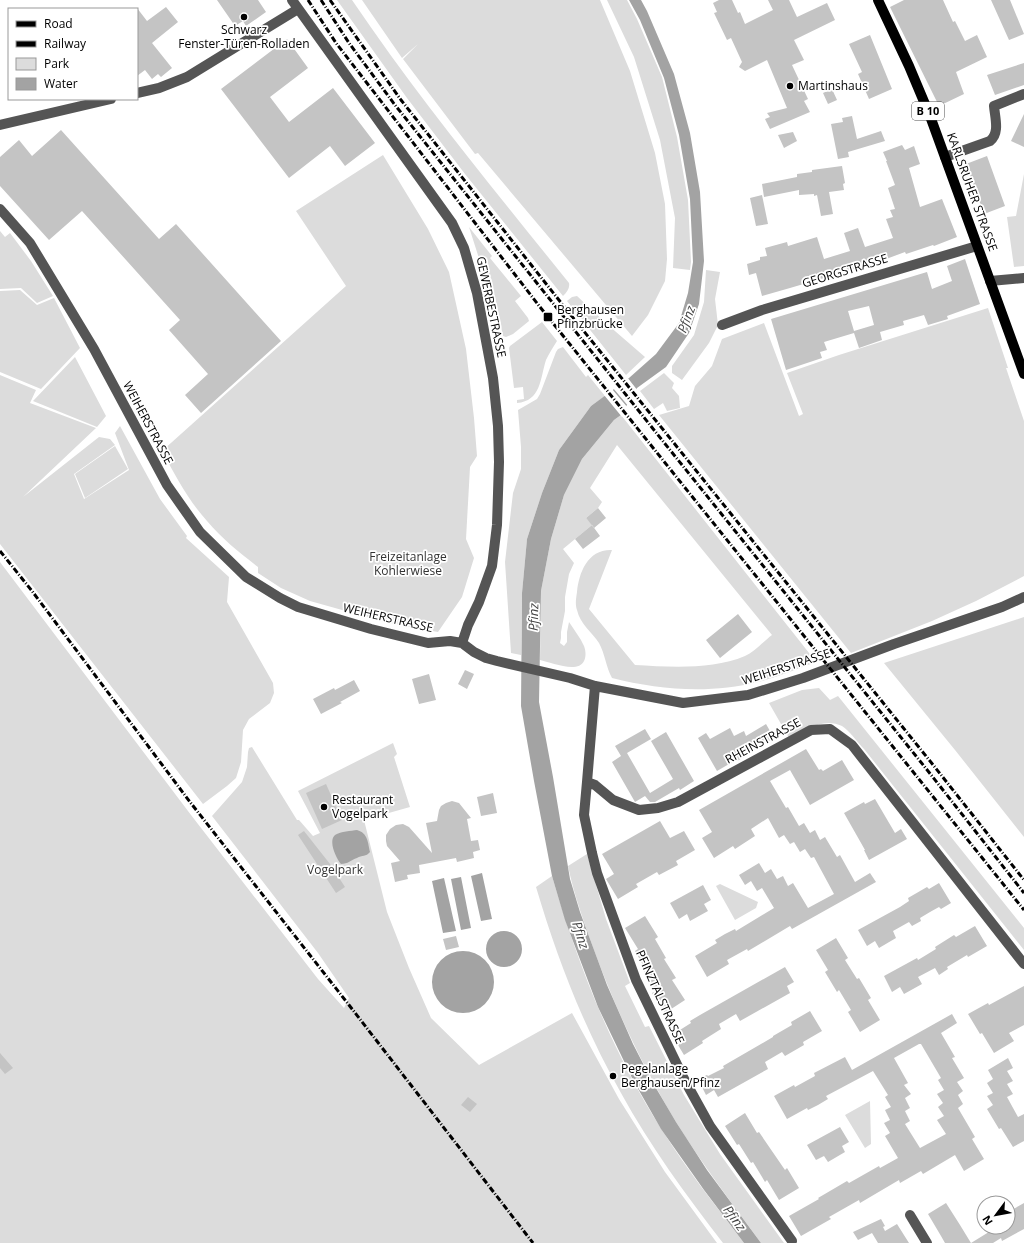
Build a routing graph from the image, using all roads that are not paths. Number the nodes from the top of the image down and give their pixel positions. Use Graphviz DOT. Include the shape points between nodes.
graph roads {
  1 [pos="292,0"];
  2 [pos="878,0"];
  3 [pos="298,9"];
  4 [pos="138,93"];
  5 [pos="1024,94"];
  6 [pos="106,100"];
  7 [pos="0,125"];
  8 [pos="945,157"];
  9 [pos="0,209"];
  10 [pos="977,246"];
  11 [pos="1024,278"];
  12 [pos="990,281"];
  13 [pos="722,325"];
  14 [pos="1024,374"];
  15 [pos="1024,597"];
  16 [pos="462,643"];
  17 [pos="595,686"];
  18 [pos="587,782"];
  19 [pos="1024,964"];
  20 [pos="910,1215"];
  21 [pos="792,1241"];
  22 [pos="927,1243"];
  1 -- 3 [label="street, GEWERBESTRASSE"];
  2 -- 8 [label="main road, KARLSRUHER STRASSE / B 10" via="909,66"];
  3 -- 4 [label="street" via="187,77 160,88"];
  3 -- 16 [label="street, GEWERBESTRASSE" via="452,223 464,248 476,293 493,378 498,426 497,525 492,566"];
  5 -- 8 [label="street" via="994,106 996,132 990,141"];
  6 -- 7 [label="street"];
  8 -- 10 [label="main road, KARLSRUHER STRASSE / B 10"];
  9 -- 16 [label="street, WEIHERSTRASSE" via="30,243 94,349 167,485 200,532 246,577 280,598 317,613 428,643"];
  10 -- 12 [label="main road, KARLSRUHER STRASSE / B 10"];
  10 -- 13 [label="street, GEORGSTRASSE" via="762,310"];
  11 -- 12 [label="street"];
  12 -- 14 [label="main road, KARLSRUHER STRASSE / B 10"];
  15 -- 17 [label="street, WEIHERSTRASSE" via="1002,607 748,695 684,703"];
  16 -- 17 [label="street, WEIHERSTRASSE" via="486,658"];
  17 -- 18 [label="street"];
  18 -- 19 [label="street, RHEINSTRASSE" via="595,785 613,800 633,808 658,808 678,802 811,730 830,729 852,745"];
  18 -- 21 [label="street, PFINZTALSTRASSE" via="584,816 596,866 636,980 710,1126"];
  20 -- 22 [label="street"];
}
